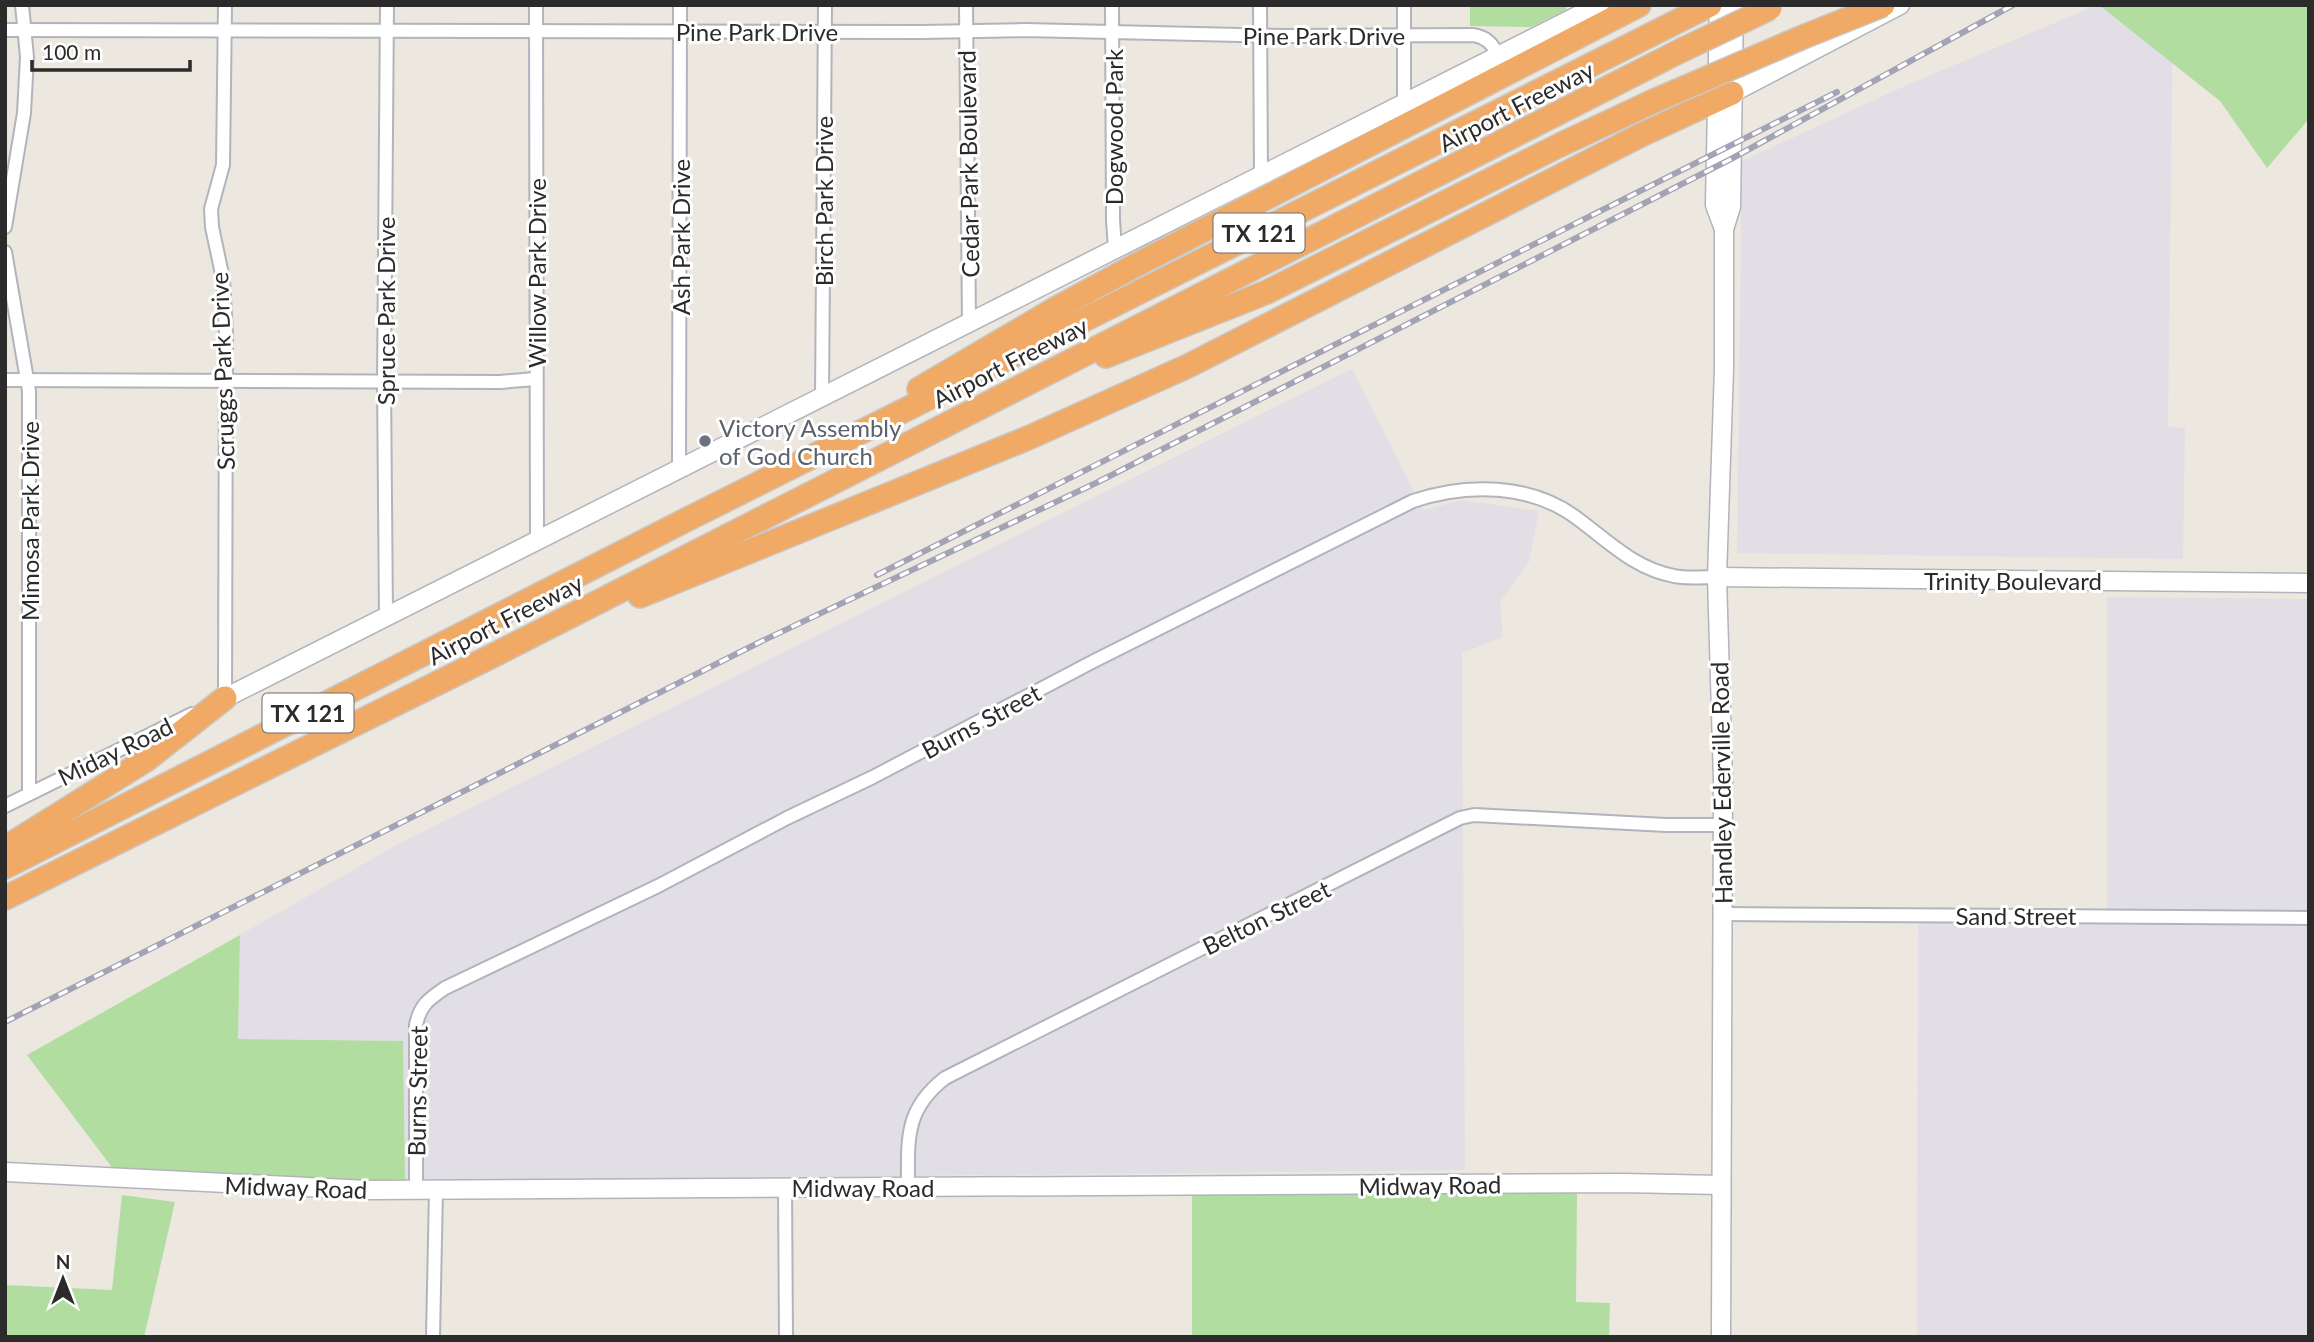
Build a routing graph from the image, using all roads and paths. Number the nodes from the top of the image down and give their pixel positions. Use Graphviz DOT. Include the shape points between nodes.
graph roads {
  1 [pos="22,5"];
  2 [pos="225,5"];
  3 [pos="387,5"];
  4 [pos="536,5"];
  5 [pos="680,5"];
  6 [pos="825,5"];
  7 [pos="966,5"];
  8 [pos="1112,5"];
  9 [pos="1260,5"];
  10 [pos="1404,5"];
  11 [pos="1599,5"];
  12 [pos="1639,5"];
  13 [pos="1710,5"];
  14 [pos="1719,5"];
  15 [pos="1734,5"];
  16 [pos="1883,5"];
  17 [pos="1900,5"];
  18 [pos="1773,7"];
  19 [pos="225,29"];
  20 [pos="387,29"];
  21 [pos="5,30"];
  22 [pos="24,30"];
  23 [pos="536,30"];
  24 [pos="680,31"];
  25 [pos="825,31"];
  26 [pos="966,31"];
  27 [pos="1112,32"];
  28 [pos="1404,35"];
  29 [pos="1260,36"];
  30 [pos="1499,56"];
  31 [pos="1725,97"];
  32 [pos="1404,103"];
  33 [pos="1261,176"];
  34 [pos="5,227"];
  35 [pos="1115,249"];
  36 [pos="5,252"];
  37 [pos="970,323"];
  38 [pos="535,379"];
  39 [pos="5,380"];
  40 [pos="27,380"];
  41 [pos="225,381"];
  42 [pos="384,382"];
  43 [pos="822,397"];
  44 [pos="970,411"];
  45 [pos="841,444"];
  46 [pos="679,469"];
  47 [pos="537,541"];
  48 [pos="1717,577"];
  49 [pos="2309,583"];
  50 [pos="386,616"];
  51 [pos="488,658"];
  52 [pos="225,698"];
  53 [pos="29,793"];
  54 [pos="5,806"];
  55 [pos="1723,825"];
  56 [pos="5,848"];
  57 [pos="5,867"];
  58 [pos="5,898"];
  59 [pos="1723,914"];
  60 [pos="2309,918"];
  61 [pos="5,1171"];
  62 [pos="1721,1185"];
  63 [pos="785,1188"];
  64 [pos="908,1188"];
  65 [pos="416,1190"];
  66 [pos="436,1191"];
  67 [pos="433,1337"];
  68 [pos="786,1337"];
  69 [pos="1721,1337"];
  1 -- 22 [label="street"];
  2 -- 19 [label="street, Scruggs Park Drive"];
  3 -- 20 [label="street, Spruce Park Drive"];
  4 -- 23 [label="street, Willow Park Drive"];
  5 -- 24 [label="street, Ash Park Drive"];
  6 -- 25 [label="street, Birch Park Drive"];
  7 -- 26 [label="street, Cedar Park Boulevard"];
  8 -- 27 [label="street, Dogwood Park"];
  9 -- 29 [label="street"];
  10 -- 28 [label="street"];
  11 -- 30 [label="main road"];
  12 -- 45 [label="highway" via="1069,301 890,406"];
  13 -- 45 [label="highway, Airport Freeway / TX 121"];
  14 -- 31 [label="main road, Handley Ederville Road"];
  15 -- 31 [label="main road, Handley Ederville Road"];
  16 -- 44 [label="highway, bridge" via="1654,101 1267,292"];
  17 -- 31 [label="main road"];
  18 -- 44 [label="highway, Airport Freeway / TX 121, bridge"];
  19 -- 20 [label="street, Pine Park Drive"];
  19 -- 22 [label="street, Pine Park Drive"];
  19 -- 41 [label="street, Scruggs Park Drive" via="223,165 211,209 223,279"];
  20 -- 23 [label="street, Pine Park Drive"];
  20 -- 42 [label="street, Spruce Park Drive"];
  21 -- 22 [label="street, Pine Park Drive"];
  22 -- 34 [label="street" via="24,113"];
  23 -- 24 [label="street, Pine Park Drive"];
  23 -- 38 [label="street, Willow Park Drive"];
  24 -- 25 [label="street, Pine Park Drive"];
  24 -- 46 [label="street, Ash Park Drive"];
  25 -- 26 [label="street, Pine Park Drive"];
  25 -- 43 [label="street, Birch Park Drive"];
  26 -- 27 [label="street, Pine Park Drive"];
  26 -- 37 [label="street, Cedar Park Boulevard"];
  27 -- 29 [label="street, Pine Park Drive"];
  27 -- 35 [label="street, Dogwood Park"];
  28 -- 29 [label="street, Pine Park Drive"];
  28 -- 30 [label="street, Pine Park Drive" via="1480,36 1490,41"];
  28 -- 32 [label="street"];
  29 -- 33 [label="street"];
  30 -- 32 [label="main road"];
  31 -- 48 [label="main road, Handley Ederville Road" via="1716,205 1724,229"];
  31 -- 51 [label="highway" via="1643,134 1175,372 1028,438 650,591 528,648"];
  32 -- 33 [label="main road"];
  33 -- 35 [label="main road"];
  35 -- 37 [label="main road"];
  36 -- 40 [label="street, Mimosa Park Drive"];
  37 -- 43 [label="main road"];
  38 -- 42 [label="street"];
  38 -- 47 [label="street, Willow Park Drive"];
  39 -- 40 [label="street"];
  40 -- 41 [label="street"];
  40 -- 53 [label="street, Mimosa Park Drive"];
  41 -- 42 [label="street"];
  41 -- 52 [label="street, Scruggs Park Drive"];
  42 -- 50 [label="street, Spruce Park Drive"];
  43 -- 46 [label="main road"];
  44 -- 51 [label="highway, Airport Freeway / TX 121"];
  45 -- 57 [label="highway, Airport Freeway / TX 121"];
  46 -- 47 [label="main road"];
  47 -- 50 [label="main road"];
  48 -- 49 [label="main road, Trinity Boulevard"];
  48 -- 55 [label="main road, Handley Ederville Road"];
  48 -- 65 [label="street, Burns Street" via="1674,576 1624,556 1576,517 1539,499 1473,488 1413,501 873,778 445,988 424,1004 416,1025"];
  50 -- 52 [label="main road"];
  51 -- 58 [label="highway, Airport Freeway / TX 121"];
  52 -- 53 [label="street, Miday Road"];
  52 -- 56 [label="highway" via="146,760"];
  53 -- 54 [label="street, Miday Road"];
  55 -- 59 [label="main road, Handley Ederville Road"];
  55 -- 64 [label="street, Belton Street" via="1460,818 945,1078 923,1098 913,1118"];
  59 -- 60 [label="street, Sand Street"];
  59 -- 62 [label="main road, Handley Ederville Road"];
  61 -- 65 [label="main road, Midway Road"];
  62 -- 64 [label="main road, Midway Road"];
  62 -- 69 [label="main road, Handley Ederville Road"];
  63 -- 64 [label="main road, Midway Road"];
  63 -- 66 [label="main road, Midway Road"];
  63 -- 68 [label="street"];
  65 -- 66 [label="main road, Midway Road"];
  66 -- 67 [label="street"];
}
